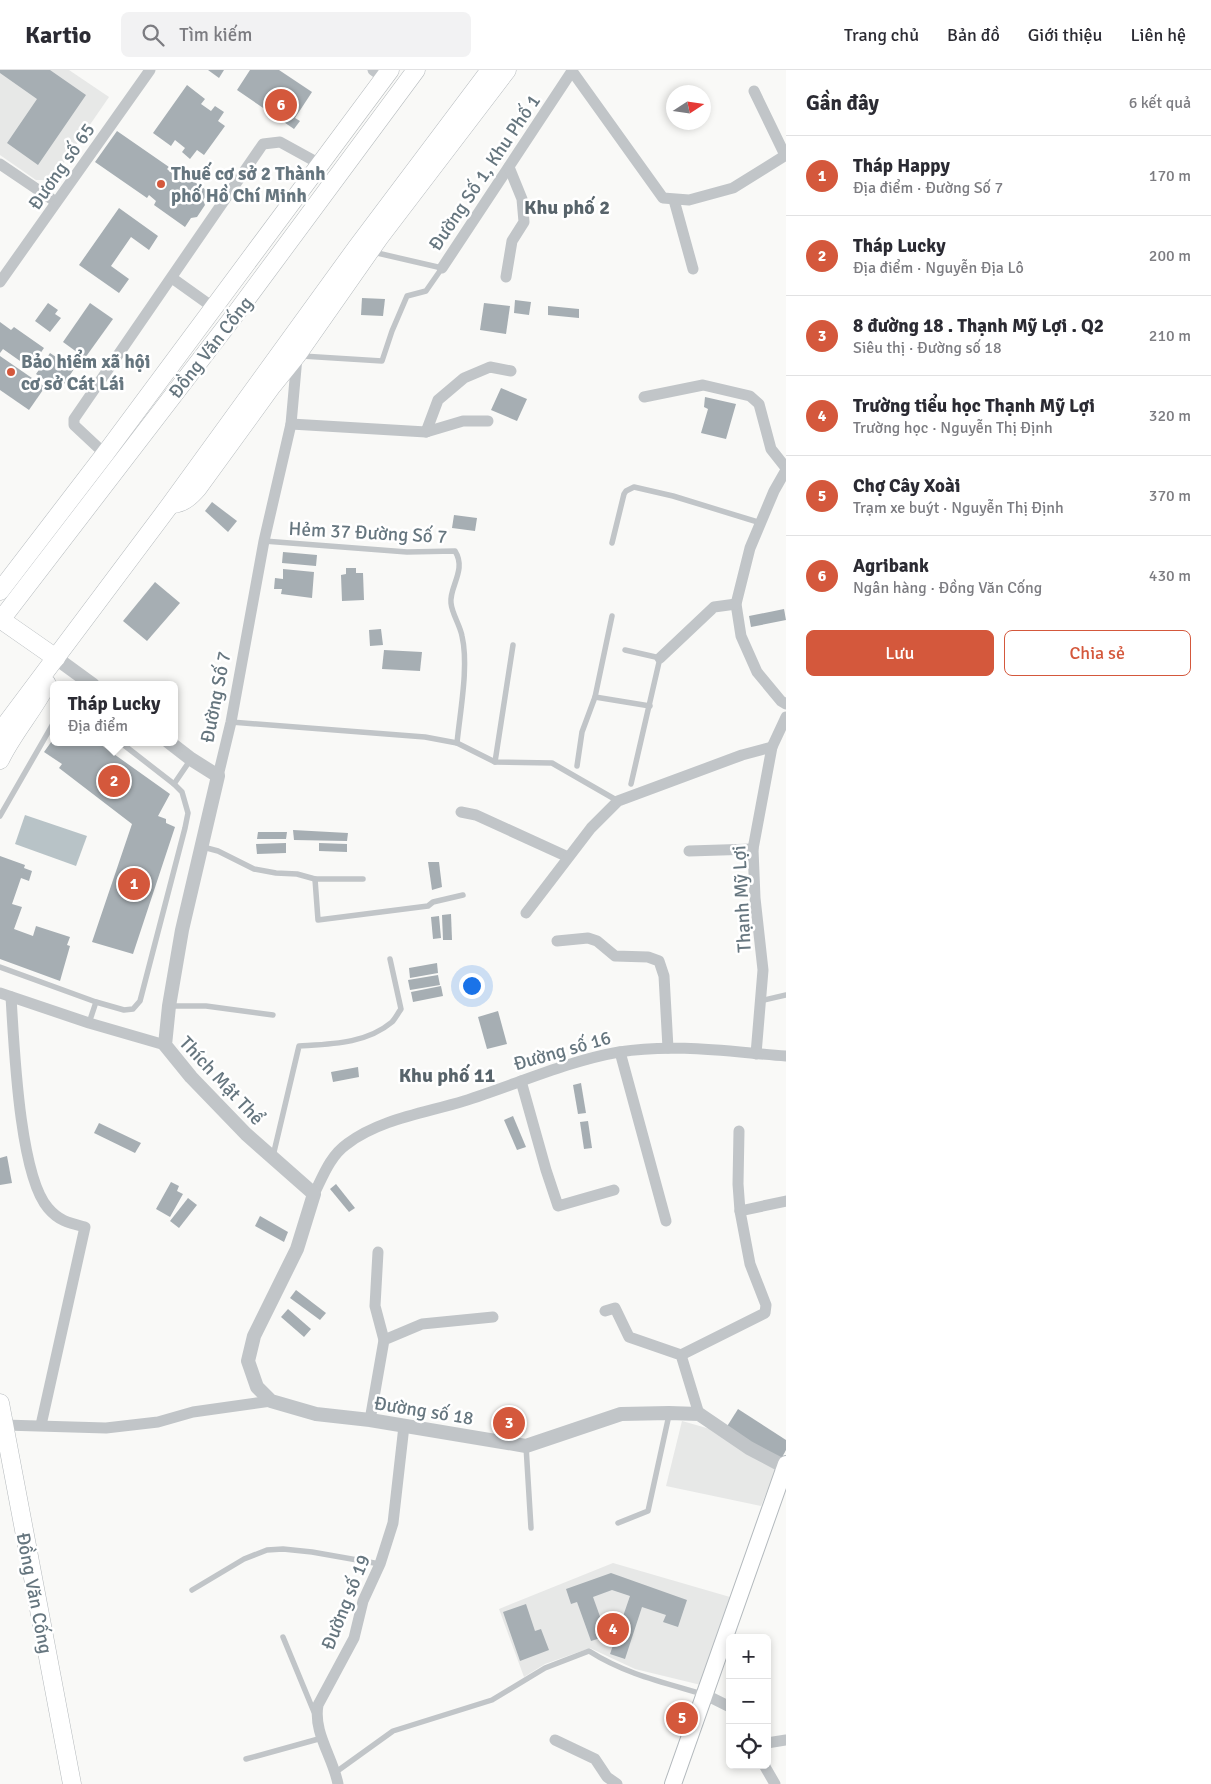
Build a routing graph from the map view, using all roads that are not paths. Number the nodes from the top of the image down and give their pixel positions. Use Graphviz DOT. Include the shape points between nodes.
graph roads {
  1 [pos="150,70"];
  2 [pos="416,70"];
  3 [pos="490,70"];
  4 [pos="507,70"];
  5 [pos="572,71"];
  6 [pos="382,73"];
  7 [pos="754,91"];
  8 [pos="786,155"];
  9 [pos="0,164"];
  10 [pos="320,164"];
  11 [pos="509,167"];
  12 [pos="338,177"];
  13 [pos="674,200"];
  14 [pos="56,202"];
  15 [pos="370,251"];
  16 [pos="442,268"];
  17 [pos="693,269"];
  18 [pos="506,277"];
  19 [pos="172,278"];
  20 [pos="0,282"];
  21 [pos="214,308"];
  22 [pos="231,320"];
  23 [pos="291,350"];
  24 [pos="511,371"];
  25 [pos="644,397"];
  26 [pos="488,421"];
  27 [pos="291,424"];
  28 [pos="426,432"];
  29 [pos="112,460"];
  30 [pos="786,469"];
  31 [pos="761,523"];
  32 [pos="264,541"];
  33 [pos="612,544"];
  34 [pos="0,591"];
  35 [pos="736,604"];
  36 [pos="612,616"];
  37 [pos="0,620"];
  38 [pos="513,645"];
  39 [pos="625,650"];
  40 [pos="56,658"];
  41 [pos="660,658"];
  42 [pos="88,681"];
  43 [pos="595,697"];
  44 [pos="786,704"];
  45 [pos="650,706"];
  46 [pos="786,717"];
  47 [pos="231,722"];
  48 [pos="50,729"];
  49 [pos="0,732"];
  50 [pos="457,743"];
  51 [pos="125,746"];
  52 [pos="174,746"];
  53 [pos="772,747"];
  54 [pos="191,759"];
  55 [pos="0,760"];
  56 [pos="495,762"];
  57 [pos="577,766"];
  58 [pos="218,776"];
  59 [pos="174,784"];
  60 [pos="631,784"];
  61 [pos="618,801"];
  62 [pos="461,812"];
  63 [pos="0,816"];
  64 [pos="203,847"];
  65 [pos="753,849"];
  66 [pos="689,851"];
  67 [pos="568,857"];
  68 [pos="315,879"];
  69 [pos="363,879"];
  70 [pos="464,895"];
  71 [pos="526,913"];
  72 [pos="557,941"];
  73 [pos="390,959"];
  74 [pos="0,967"];
  75 [pos="0,993"];
  76 [pos="786,995"];
  77 [pos="11,997"];
  78 [pos="760,1001"];
  79 [pos="96,1002"];
  80 [pos="169,1006"];
  81 [pos="273,1016"];
  82 [pos="89,1022"];
  83 [pos="165,1045"];
  84 [pos="668,1048"];
  85 [pos="620,1052"];
  86 [pos="756,1054"];
  87 [pos="786,1056"];
  88 [pos="521,1081"];
  89 [pos="739,1131"];
  90 [pos="273,1157"];
  91 [pos="614,1190"];
  92 [pos="314,1194"];
  93 [pos="786,1201"];
  94 [pos="740,1210"];
  95 [pos="666,1221"];
  96 [pos="378,1252"];
  97 [pos="606,1311"];
  98 [pos="493,1317"];
  99 [pos="384,1340"];
  100 [pos="681,1355"];
  101 [pos="271,1401"];
  102 [pos="0,1402"];
  103 [pos="669,1412"];
  104 [pos="699,1414"];
  105 [pos="370,1420"];
  106 [pos="4,1425"];
  107 [pos="41,1426"];
  108 [pos="404,1426"];
  109 [pos="526,1446"];
  110 [pos="0,1454"];
  111 [pos="785,1465"];
  112 [pos="783,1485"];
  113 [pos="618,1524"];
  114 [pos="531,1528"];
  115 [pos="380,1564"];
  116 [pos="192,1590"];
  117 [pos="283,1637"];
  118 [pos="704,1694"];
  119 [pos="726,1705"];
  120 [pos="316,1716"];
  121 [pos="322,1738"];
  122 [pos="555,1740"];
  123 [pos="786,1740"];
  124 [pos="771,1742"];
  125 [pos="246,1759"];
  126 [pos="766,1769"];
  127 [pos="336,1772"];
  128 [pos="62,1784"];
  129 [pos="72,1784"];
  130 [pos="338,1784"];
  131 [pos="617,1784"];
  132 [pos="673,1784"];
  133 [pos="775,1784"];
  1 -- 14 [label="street, Đương số 65"];
  2 -- 12 [label="main road, Đồng Văn Cống"];
  3 -- 23 [label="main road" via="363,239"];
  4 -- 15 [label="main road"];
  5 -- 11 [label="street, Đường Số 1, Khu Phố 1"];
  5 -- 13 [label="street, Đường Số 1, Khu Phố 1" via="662,198"];
  6 -- 10 [label="main road, Đồng Văn Cống"];
  7 -- 8 [label="street"];
  8 -- 13 [label="street" via="733,188 689,200"];
  9 -- 14 [label="street"];
  10 -- 12 [label="main road"];
  10 -- 19 [label="street" via="280,142 263,144"];
  10 -- 21 [label="main road, Đồng Văn Cống"];
  11 -- 16 [label="street, Đường Số 1, Khu Phố 1"];
  11 -- 18 [label="street" via="522,199 524,222 512,241"];
  12 -- 22 [label="main road, Đồng Văn Cống"];
  13 -- 17 [label="street"];
  14 -- 20 [label="street, Đương số 65"];
  15 -- 16 [label="lane"];
  15 -- 23 [label="main road"];
  16 -- 23 [label="lane" via="426,291 407,296 382,361"];
  19 -- 21 [label="street"];
  19 -- 29 [label="street" via="74,419 74,425"];
  21 -- 22 [label="main road"];
  21 -- 29 [label="main road, Đồng Văn Cống"];
  22 -- 29 [label="main road, Đồng Văn Cống"];
  23 -- 27 [label="street, Đường Số 7"];
  23 -- 40 [label="main road"];
  24 -- 28 [label="street" via="490,367 464,378 438,400"];
  25 -- 30 [label="street" via="703,385 750,396 758,404 771,450"];
  26 -- 28 [label="street" via="462,421"];
  27 -- 28 [label="street"];
  27 -- 32 [label="street, Đường Số 7"];
  29 -- 34 [label="main road, Đồng Văn Cống"];
  29 -- 37 [label="main road, Đồng Văn Cống"];
  30 -- 31 [label="street"];
  31 -- 33 [label="lane" via="634,487 624,494"];
  31 -- 35 [label="street" via="750,548"];
  32 -- 47 [label="street, Đường Số 7"];
  32 -- 50 [label="lane, Hẻm 37 Đường Số 7" via="407,552 455,551 459,558 458,574 450,602 462,636 464,662"];
  35 -- 41 [label="street" via="714,607"];
  35 -- 44 [label="street" via="741,636 757,672"];
  36 -- 43 [label="lane"];
  37 -- 40 [label="main road"];
  38 -- 56 [label="lane"];
  39 -- 41 [label="lane"];
  40 -- 42 [label="street"];
  40 -- 49 [label="main road"];
  40 -- 55 [label="main road" via="46,686"];
  41 -- 45 [label="lane"];
  43 -- 45 [label="lane"];
  43 -- 57 [label="lane" via="582,732"];
  45 -- 60 [label="lane"];
  46 -- 53 [label="street, Thạnh Mỹ Lợi"];
  47 -- 50 [label="lane" via="426,737"];
  47 -- 58 [label="street, Đường Số 7"];
  48 -- 63 [label="lane"];
  50 -- 56 [label="lane"];
  51 -- 59 [label="lane"];
  52 -- 54 [label="street"];
  53 -- 61 [label="street"];
  53 -- 65 [label="street, Thạnh Mỹ Lợi"];
  54 -- 58 [label="street"];
  54 -- 59 [label="lane"];
  56 -- 61 [label="lane" via="552,763"];
  58 -- 64 [label="street, Đường Số 7"];
  59 -- 79 [label="lane" via="182,792 188,813 140,1001 133,1009 124,1010"];
  61 -- 67 [label="street"];
  62 -- 67 [label="street" via="476,815"];
  64 -- 68 [label="lane" via="254,869"];
  64 -- 80 [label="street, Đường Số 7" via="182,930"];
  65 -- 66 [label="street"];
  65 -- 78 [label="street, Thạnh Mỹ Lợi" via="763,970"];
  67 -- 71 [label="street"];
  68 -- 69 [label="lane"];
  68 -- 70 [label="lane" via="318,920 428,906"];
  72 -- 84 [label="street" via="588,938 615,956 648,957 659,961 664,976"];
  73 -- 90 [label="lane" via="401,1009 392,1022 350,1042 299,1046"];
  74 -- 79 [label="lane"];
  75 -- 77 [label="street, Thích Mật Thể"];
  76 -- 78 [label="lane"];
  77 -- 82 [label="street, Thích Mật Thể"];
  77 -- 107 [label="street" via="24,1134 34,1182 47,1207 62,1221 85,1227"];
  78 -- 86 [label="street, Thạnh Mỹ Lợi"];
  79 -- 82 [label="lane"];
  80 -- 81 [label="lane" via="206,1006"];
  80 -- 83 [label="street, Đường Số 7"];
  82 -- 83 [label="street, Thích Mật Thể"];
  83 -- 90 [label="street, Thích Mật Thể" via="191,1077"];
  84 -- 85 [label="street, Đường số 16"];
  84 -- 86 [label="street, Đường số 16"];
  85 -- 88 [label="street, Đường số 16"];
  85 -- 95 [label="street"];
  86 -- 87 [label="street, Đường số 16"];
  88 -- 91 [label="street" via="558,1206"];
  88 -- 92 [label="street, Đường số 16" via="377,1127 346,1144 330,1162"];
  89 -- 94 [label="street"];
  90 -- 92 [label="street, Thích Mật Thể"];
  92 -- 101 [label="street, Đường số 16" via="297,1249 254,1336 248,1361 257,1387"];
  93 -- 94 [label="street"];
  94 -- 100 [label="street" via="750,1264 765,1314"];
  96 -- 99 [label="street" via="375,1306"];
  97 -- 100 [label="street" via="615,1308 629,1337"];
  98 -- 99 [label="street" via="422,1324"];
  99 -- 105 [label="street"];
  100 -- 104 [label="street"];
  101 -- 105 [label="street, Đường số 18" via="316,1414"];
  101 -- 107 [label="street, Đường số 18" via="106,1428"];
  102 -- 106 [label="main road, Đồng Văn Cống"];
  103 -- 104 [label="street, Đường số 18"];
  103 -- 109 [label="street, Đường số 18" via="621,1414"];
  103 -- 113 [label="lane" via="648,1511"];
  104 -- 111 [label="street" via="749,1448"];
  105 -- 108 [label="street, Đường số 18"];
  106 -- 107 [label="street, Đường số 18"];
  106 -- 129 [label="main road, Đồng Văn Cống"];
  108 -- 109 [label="street, Đường số 18"];
  108 -- 115 [label="street, Đường số 19" via="393,1523"];
  109 -- 114 [label="lane"];
  110 -- 128 [label="main road, Đồng Văn Cống"];
  111 -- 112 [label="main road"];
  112 -- 118 [label="main road"];
  115 -- 116 [label="lane" via="312,1552 267,1550 244,1558"];
  115 -- 120 [label="street, Đường số 19" via="363,1601 354,1638 321,1698"];
  117 -- 120 [label="lane"];
  118 -- 119 [label="street"];
  118 -- 127 [label="lane" via="634,1674 589,1651 545,1668 492,1700 393,1732"];
  118 -- 132 [label="main road"];
  120 -- 121 [label="street"];
  121 -- 125 [label="lane"];
  121 -- 127 [label="street"];
  122 -- 131 [label="street" via="595,1760 606,1777"];
  123 -- 124 [label="street"];
  126 -- 133 [label="street"];
  127 -- 130 [label="street"];
}
